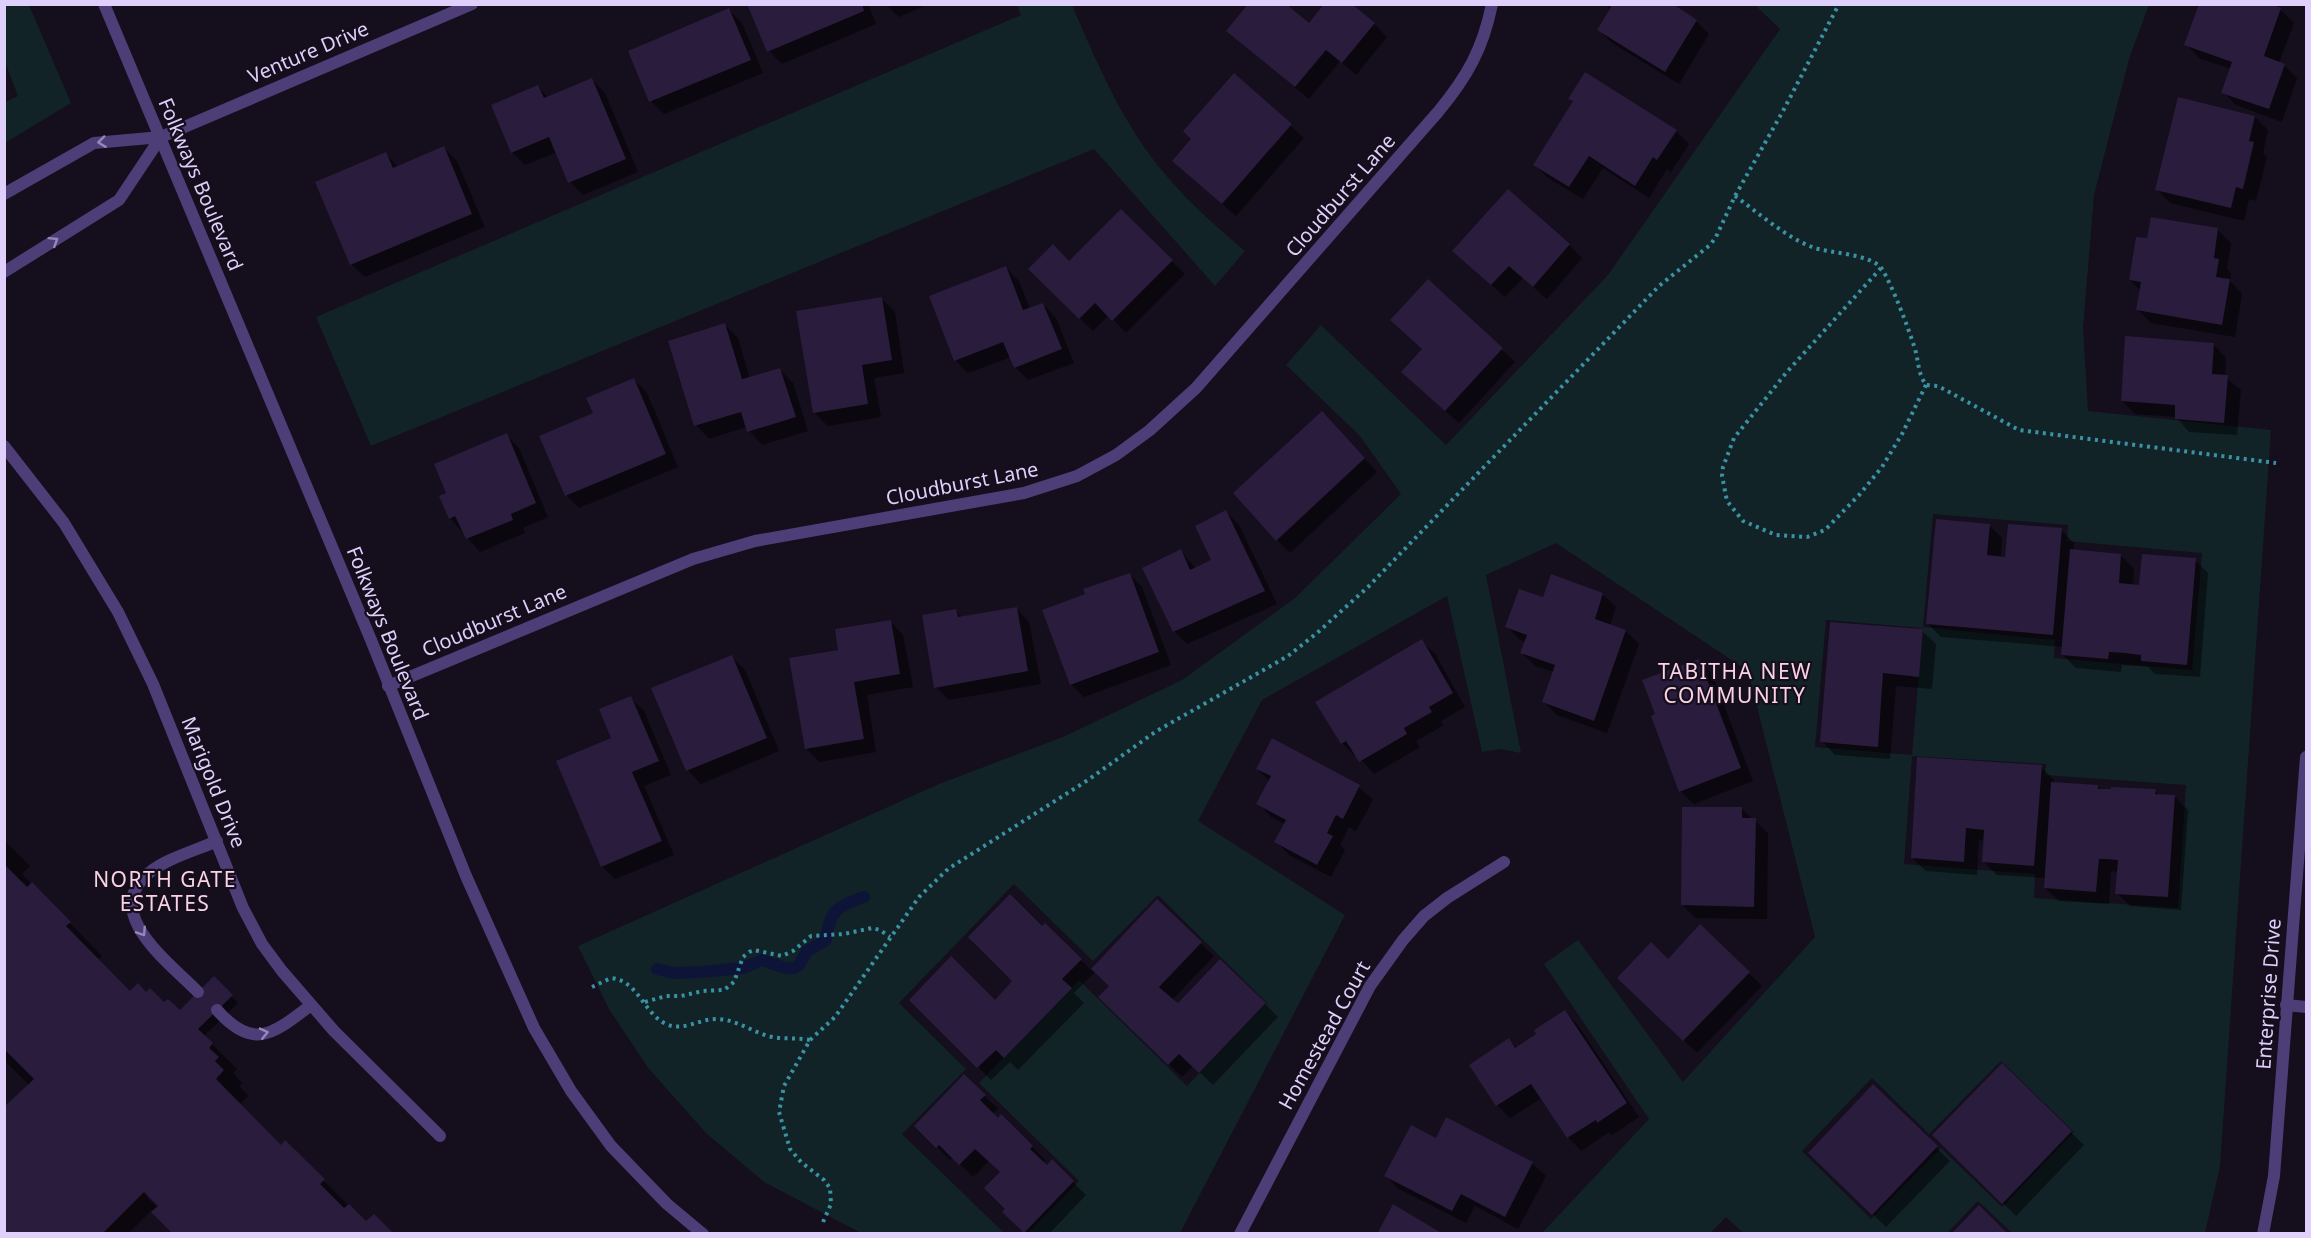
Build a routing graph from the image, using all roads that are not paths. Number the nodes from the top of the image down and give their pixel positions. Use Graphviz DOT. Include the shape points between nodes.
graph roads {
  1 [pos="104,4"];
  2 [pos="472,4"];
  3 [pos="1492,4"];
  4 [pos="160,137"];
  5 [pos="4,194"];
  6 [pos="4,272"];
  7 [pos="4,446"];
  8 [pos="388,686"];
  9 [pos="2307,757"];
  10 [pos="217,841"];
  11 [pos="1504,862"];
  12 [pos="198,992"];
  13 [pos="311,1005"];
  14 [pos="2286,1005"];
  15 [pos="2307,1007"];
  16 [pos="217,1010"];
  17 [pos="440,1136"];
  18 [pos="703,1233"];
  19 [pos="1240,1233"];
  20 [pos="2263,1233"];
  1 -- 4 [label="street, Folkways Boulevard"];
  2 -- 4 [label="street, Venture Drive"];
  3 -- 8 [label="street, Cloudburst Lane" via="1487,28 1457,90 1196,388 1116,455 1077,476 1024,493 724,549"];
  4 -- 5 [label="street, Venture Drive, one-way" via="93,143"];
  6 -- 4 [label="street, one-way" via="119,200"];
  4 -- 8 [label="street, Folkways Boulevard"];
  7 -- 10 [label="street, Marigold Drive" via="64,523 118,612 153,684"];
  8 -- 18 [label="street, Folkways Boulevard" via="466,876 542,1044 611,1146 667,1204"];
  9 -- 14 [label="street, Enterprise Drive"];
  10 -- 12 [label="street, one-way" via="150,872 132,900 133,916 141,933"];
  10 -- 13 [label="street, Marigold Drive" via="250,924 271,957"];
  11 -- 19 [label="street, Homestead Court" via="1424,916 1370,986"];
  16 -- 13 [label="street, one-way" via="240,1031 253,1036 275,1030"];
  13 -- 17 [label="street, Marigold Drive"];
  14 -- 15 [label="street"];
  14 -- 20 [label="street, Enterprise Drive" via="2274,1176"];
}
